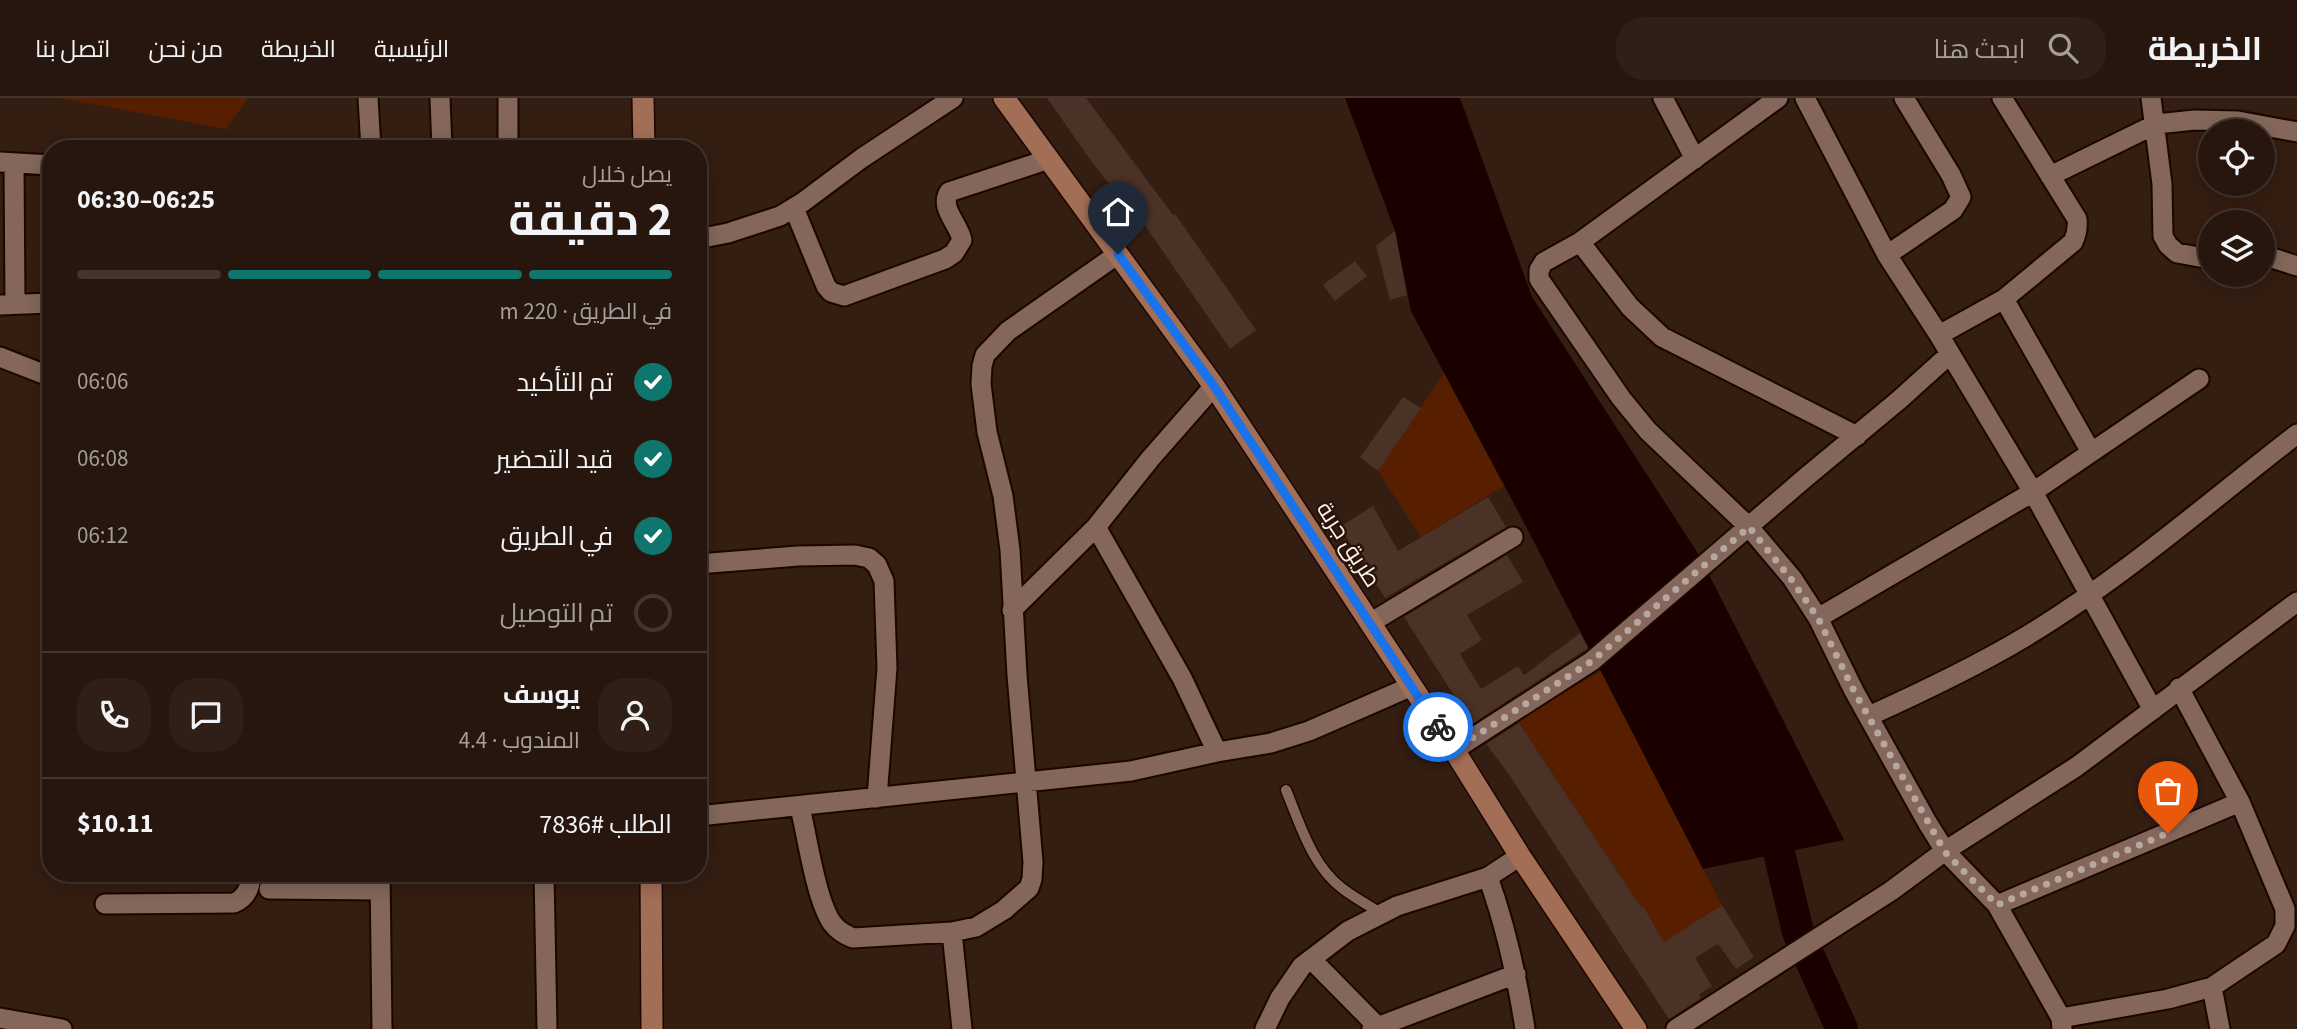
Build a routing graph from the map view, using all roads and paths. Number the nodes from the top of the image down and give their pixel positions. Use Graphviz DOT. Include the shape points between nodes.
graph roads {
  1 [pos="368,98"];
  2 [pos="440,98"];
  3 [pos="508,98"];
  4 [pos="643,98"];
  5 [pos="953,98"];
  6 [pos="1004,98"];
  7 [pos="1662,98"];
  8 [pos="1778,98"];
  9 [pos="1805,98"];
  10 [pos="1904,98"];
  11 [pos="2002,98"];
  12 [pos="2151,98"];
  13 [pos="2156,124"];
  14 [pos="2297,132"];
  15 [pos="370,140"];
  16 [pos="442,140"];
  17 [pos="508,140"];
  18 [pos="644,140"];
  19 [pos="1049,159"];
  20 [pos="1695,159"];
  21 [pos="7,163"];
  22 [pos="42,165"];
  23 [pos="2050,176"];
  24 [pos="793,208"];
  25 [pos="707,237"];
  26 [pos="1580,242"];
  27 [pos="1118,254"];
  28 [pos="1887,255"];
  29 [pos="2198,257"];
  30 [pos="2275,259"];
  31 [pos="2297,266"];
  32 [pos="2004,299"];
  33 [pos="42,303"];
  34 [pos="7,304"];
  35 [pos="1939,335"];
  36 [pos="1950,354"];
  37 [pos="0,357"];
  38 [pos="42,373"];
  39 [pos="2199,379"];
  40 [pos="1214,386"];
  41 [pos="2297,434"];
  42 [pos="1857,436"];
  43 [pos="2091,452"];
  44 [pos="2033,492"];
  45 [pos="1096,527"];
  46 [pos="1749,527"];
  47 [pos="1513,537"];
  48 [pos="707,563"];
  49 [pos="2089,596"];
  50 [pos="2296,604"];
  51 [pos="1012,610"];
  52 [pos="1818,618"];
  53 [pos="1370,623"];
  54 [pos="1412,686"];
  55 [pos="2179,688"];
  56 [pos="2153,710"];
  57 [pos="1869,716"];
  58 [pos="1454,750"];
  59 [pos="1217,752"];
  60 [pos="1027,781"];
  61 [pos="1286,790"];
  62 [pos="877,798"];
  63 [pos="2240,802"];
  64 [pos="800,807"];
  65 [pos="707,815"];
  66 [pos="1945,852"];
  67 [pos="1520,856"];
  68 [pos="1488,877"];
  69 [pos="249,882"];
  70 [pos="380,882"];
  71 [pos="544,882"];
  72 [pos="651,882"];
  73 [pos="269,889"];
  74 [pos="105,904"];
  75 [pos="1997,905"];
  76 [pos="2291,906"];
  77 [pos="1380,913"];
  78 [pos="952,932"];
  79 [pos="1311,959"];
  80 [pos="1516,974"];
  81 [pos="2212,988"];
  82 [pos="0,1018"];
  83 [pos="2061,1023"];
  84 [pos="1374,1027"];
  85 [pos="62,1029"];
  86 [pos="382,1029"];
  87 [pos="547,1029"];
  88 [pos="652,1029"];
  89 [pos="961,1029"];
  90 [pos="1265,1029"];
  91 [pos="1525,1029"];
  92 [pos="1636,1029"];
  93 [pos="1676,1029"];
  94 [pos="2220,1029"];
  1 -- 15 [label="street"];
  2 -- 16 [label="street"];
  3 -- 17 [label="street"];
  4 -- 18 [label="main road"];
  5 -- 24 [label="street"];
  6 -- 19 [label="main road, طريق جربة"];
  7 -- 20 [label="street"];
  8 -- 20 [label="street"];
  9 -- 28 [label="street"];
  10 -- 28 [label="street" via="1961,197 1953,210"];
  11 -- 23 [label="street"];
  12 -- 13 [label="street"];
  13 -- 14 [label="street" via="2238,121"];
  13 -- 23 [label="street"];
  13 -- 29 [label="street" via="2163,236 2177,253"];
  19 -- 24 [label="street" via="949,191 947,209 962,240 954,253 844,296 826,286"];
  19 -- 27 [label="main road, طريق جربة"];
  20 -- 26 [label="street"];
  21 -- 22 [label="street"];
  21 -- 34 [label="street"];
  23 -- 32 [label="street" via="2077,219 2077,235"];
  24 -- 25 [label="street" via="759,224"];
  26 -- 42 [label="street" via="1630,307 1662,337"];
  26 -- 46 [label="street" via="1544,262 1539,279 1648,432"];
  27 -- 40 [label="main road, طريق جربة"];
  27 -- 51 [label="street" via="1008,331 992,345 982,366 987,432 1010,550"];
  28 -- 35 [label="street"];
  30 -- 31 [label="street"];
  32 -- 35 [label="street"];
  32 -- 43 [label="street"];
  33 -- 34 [label="street"];
  35 -- 36 [label="street"];
  36 -- 42 [label="street"];
  36 -- 44 [label="street"];
  37 -- 38 [label="street"];
  39 -- 43 [label="street"];
  40 -- 45 [label="street"];
  40 -- 53 [label="main road, طريق جربة"];
  41 -- 49 [label="street"];
  42 -- 46 [label="street"];
  43 -- 44 [label="street"];
  44 -- 49 [label="street"];
  44 -- 52 [label="street"];
  45 -- 51 [label="street"];
  45 -- 59 [label="street" via="1182,678"];
  46 -- 52 [label="street"];
  46 -- 58 [label="street" via="1592,661"];
  47 -- 53 [label="street"];
  48 -- 62 [label="street" via="855,555 877,565 884,581 887,645"];
  49 -- 56 [label="street"];
  49 -- 57 [label="street" via="1969,668"];
  50 -- 55 [label="street"];
  51 -- 60 [label="street"];
  52 -- 57 [label="street"];
  53 -- 54 [label="main road, طريق جربة"];
  54 -- 58 [label="main road, طريق جربة"];
  54 -- 59 [label="street" via="1309,731"];
  55 -- 56 [label="street"];
  55 -- 63 [label="street"];
  56 -- 66 [label="street" via="2076,767"];
  57 -- 66 [label="street"];
  58 -- 67 [label="main road, طريق جربة"];
  59 -- 60 [label="street" via="1131,771"];
  60 -- 62 [label="street"];
  60 -- 78 [label="street" via="1029,888 990,921"];
  61 -- 77 [label="lane" via="1323,869"];
  62 -- 64 [label="street"];
  63 -- 75 [label="street"];
  63 -- 76 [label="street"];
  64 -- 65 [label="street"];
  64 -- 78 [label="street" via="822,904 841,933 853,938"];
  66 -- 75 [label="street"];
  66 -- 93 [label="street"];
  67 -- 68 [label="street"];
  67 -- 92 [label="main road, طريق جربة"];
  68 -- 77 [label="street"];
  68 -- 80 [label="street"];
  69 -- 74 [label="street" via="244,897 234,904"];
  70 -- 73 [label="street"];
  70 -- 86 [label="street"];
  71 -- 87 [label="street"];
  72 -- 88 [label="main road"];
  75 -- 83 [label="street"];
  76 -- 81 [label="street" via="2276,944"];
  77 -- 79 [label="street"];
  78 -- 89 [label="street"];
  79 -- 84 [label="street"];
  79 -- 90 [label="street" via="1280,998"];
  80 -- 84 [label="street"];
  80 -- 91 [label="street"];
  81 -- 83 [label="street"];
  81 -- 94 [label="street"];
  82 -- 85 [label="street"];
}
